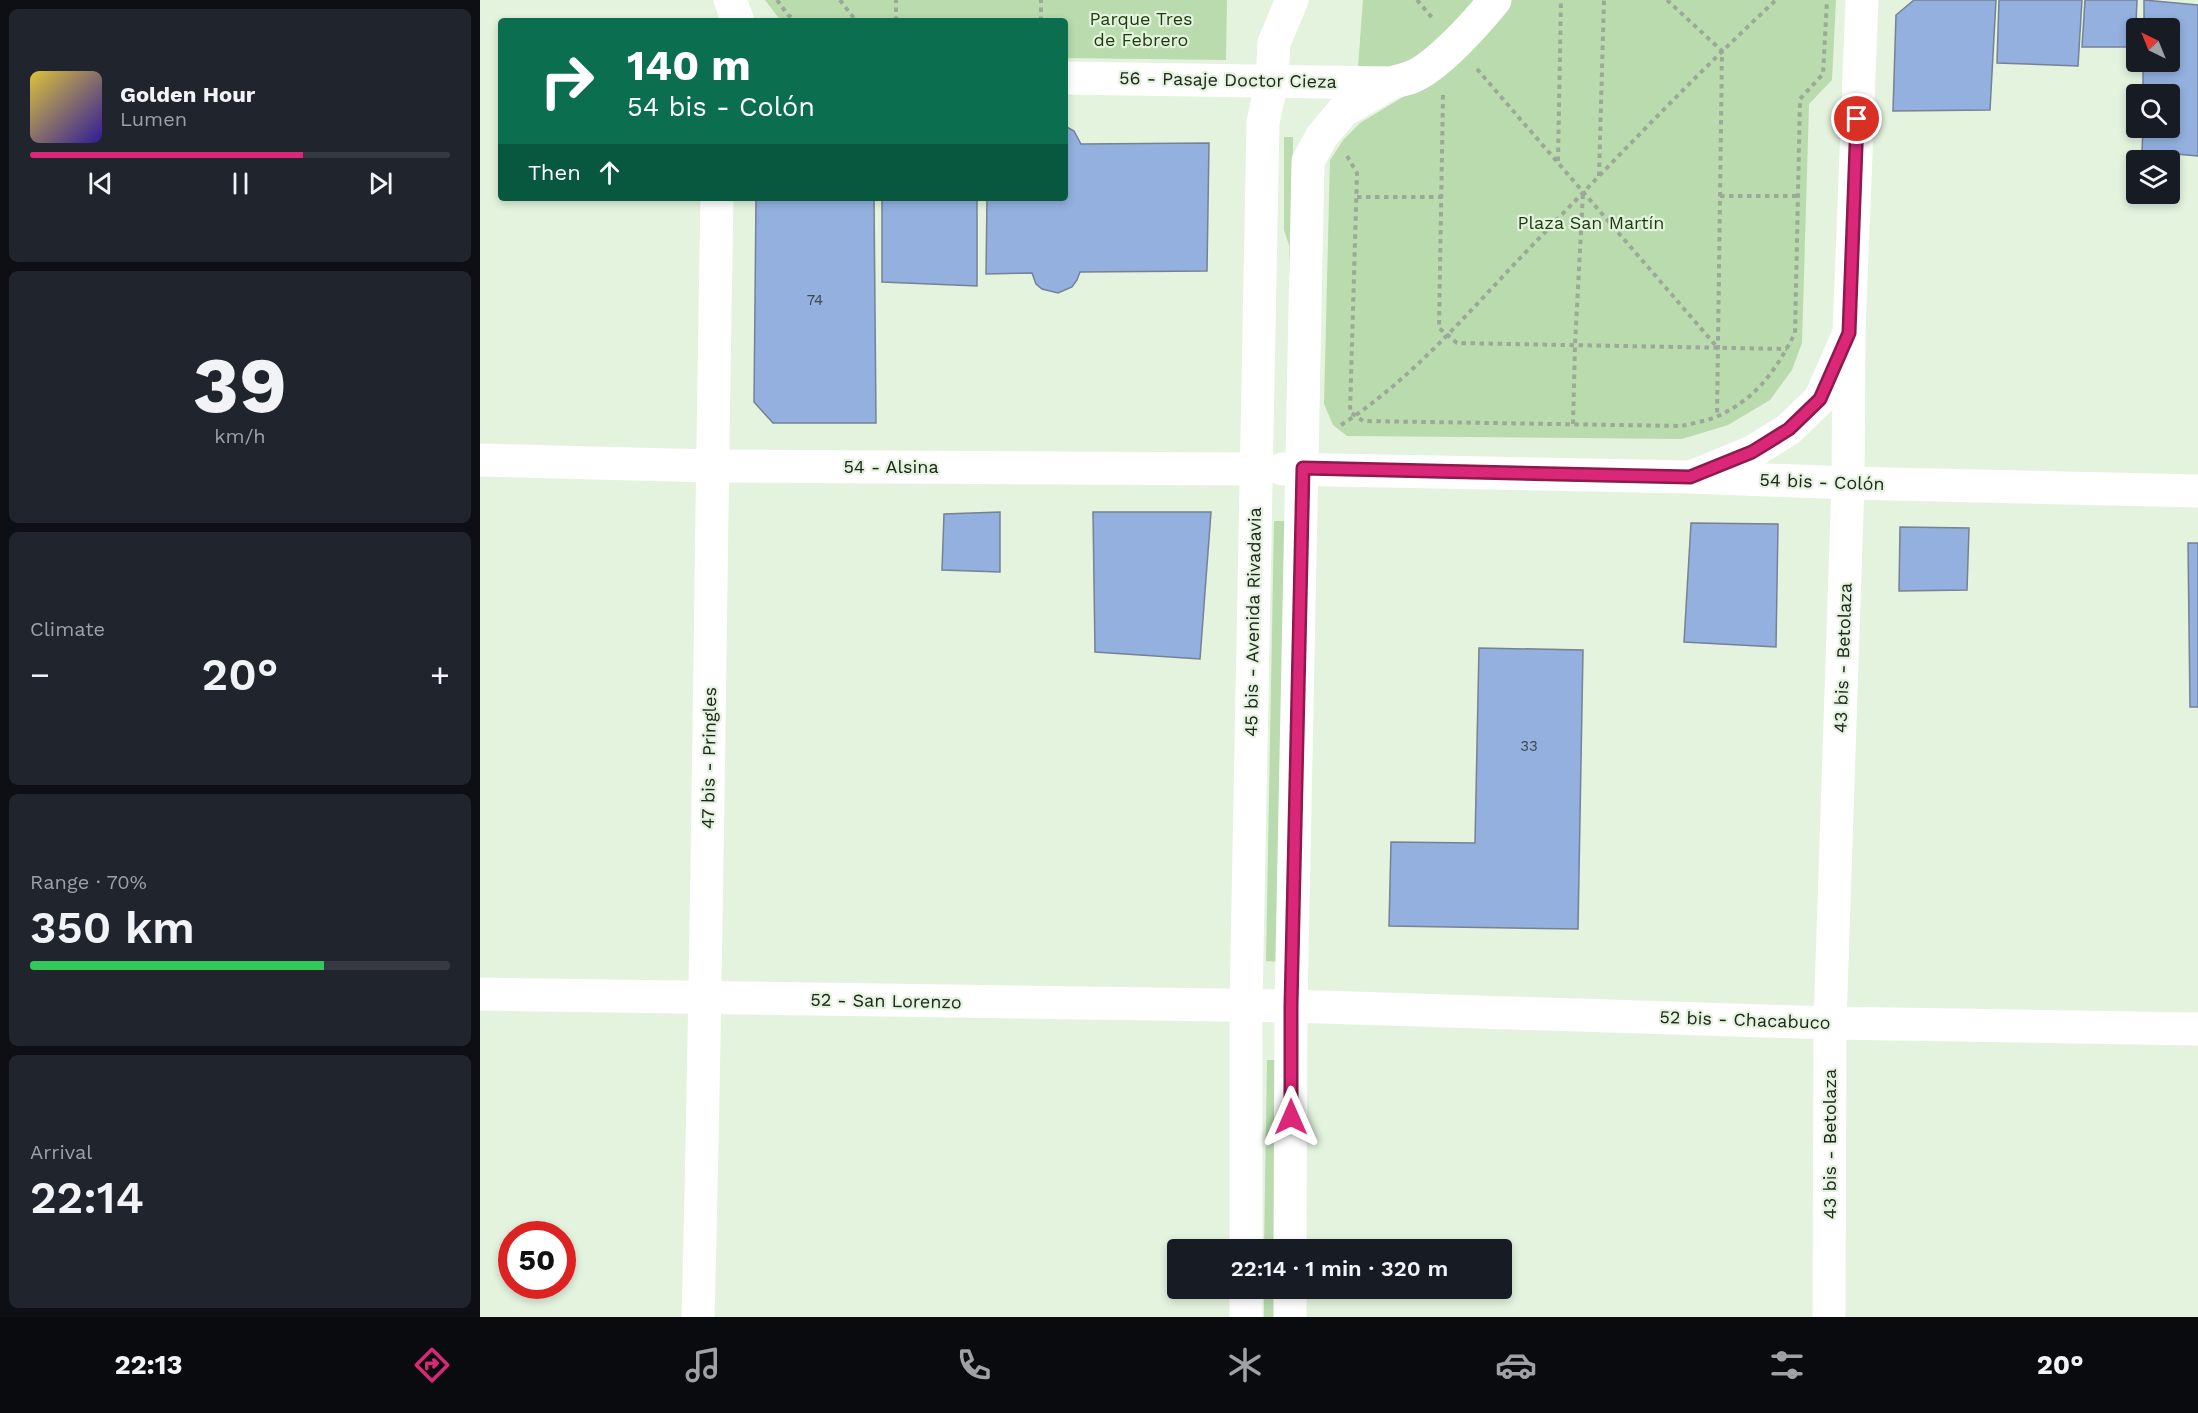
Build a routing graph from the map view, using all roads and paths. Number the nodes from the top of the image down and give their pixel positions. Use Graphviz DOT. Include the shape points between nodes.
graph roads {
  1 [pos="722,0"];
  2 [pos="730,0"];
  3 [pos="777,0"];
  4 [pos="840,0"];
  5 [pos="896,0"];
  6 [pos="1041,0"];
  7 [pos="1292,0"];
  8 [pos="1495,0"];
  9 [pos="1561,0"];
  10 [pos="1604,0"];
  11 [pos="1667,0"];
  12 [pos="1776,0"];
  13 [pos="1827,0"];
  14 [pos="1862,0"];
  15 [pos="721,18"];
  16 [pos="737,18"];
  17 [pos="792,18"];
  18 [pos="854,18"];
  19 [pos="896,18"];
  20 [pos="1041,18"];
  21 [pos="1722,51"];
  22 [pos="1474,65"];
  23 [pos="1068,78"];
  24 [pos="1272,81"];
  25 [pos="1391,82"];
  26 [pos="1443,87"];
  27 [pos="1350,146"];
  28 [pos="1558,162"];
  29 [pos="1599,177"];
  30 [pos="1583,192"];
  31 [pos="1720,196"];
  32 [pos="1798,196"];
  33 [pos="1357,197"];
  34 [pos="1442,197"];
  35 [pos="717,201"];
  36 [pos="1849,333"];
  37 [pos="1447,334"];
  38 [pos="1575,345"];
  39 [pos="1718,347"];
  40 [pos="1787,349"];
  41 [pos="1356,416"];
  42 [pos="1717,417"];
  43 [pos="1573,424"];
  44 [pos="1341,425"];
  45 [pos="480,460"];
  46 [pos="712,466"];
  47 [pos="1303,468"];
  48 [pos="1256,469"];
  49 [pos="1690,477"];
  50 [pos="1848,483"];
  51 [pos="2198,491"];
  52 [pos="480,994"];
  53 [pos="706,999"];
  54 [pos="1246,1005"];
  55 [pos="1291,1006"];
  56 [pos="1830,1023"];
  57 [pos="2198,1029"];
  58 [pos="1246,1239"];
  59 [pos="1290,1239"];
  60 [pos="1246,1299"];
  61 [pos="1290,1299"];
  62 [pos="698,1317"];
  63 [pos="1246,1317"];
  64 [pos="1290,1317"];
  65 [pos="1829,1317"];
  1 -- 15 [label="street"];
  2 -- 16 [label="street"];
  3 -- 17 [label="path"];
  4 -- 18 [label="path"];
  5 -- 19 [label="path"];
  6 -- 20 [label="path"];
  7 -- 24 [label="street, 45 bis - Avenida Rivadavia" via="1274,44"];
  8 -- 25 [label="street" via="1439,58 1411,77"];
  9 -- 28 [label="path"];
  10 -- 29 [label="path"];
  11 -- 21 [label="path"];
  12 -- 21 [label="path"];
  13 -- 32 [label="path" via="1823,74 1800,99"];
  14 -- 36 [label="street, 43 bis - Betolaza"];
  21 -- 29 [label="path"];
  21 -- 31 [label="path"];
  22 -- 28 [label="path"];
  23 -- 24 [label="street, 56 - Pasaje Doctor Cieza"];
  24 -- 25 [label="street, 56 - Pasaje Doctor Cieza"];
  24 -- 48 [label="street, 45 bis - Avenida Rivadavia" via="1263,122"];
  25 -- 47 [label="street" via="1343,111 1308,161"];
  26 -- 34 [label="path"];
  27 -- 33 [label="path" via="1346,155 1357,173"];
  28 -- 30 [label="path"];
  29 -- 30 [label="path"];
  30 -- 37 [label="path"];
  30 -- 38 [label="path"];
  30 -- 39 [label="path"];
  31 -- 32 [label="path"];
  31 -- 39 [label="path"];
  32 -- 40 [label="path" via="1795,333"];
  33 -- 34 [label="path"];
  33 -- 41 [label="path" via="1350,411"];
  34 -- 37 [label="path" via="1439,328"];
  35 -- 46 [label="street, 47 bis - Pringles"];
  36 -- 49 [label="street" via="1820,399 1792,426 1752,452"];
  36 -- 50 [label="street, 43 bis - Betolaza"];
  37 -- 38 [label="path" via="1457,343"];
  37 -- 41 [label="path"];
  38 -- 39 [label="path"];
  38 -- 43 [label="path"];
  39 -- 40 [label="path"];
  39 -- 42 [label="path"];
  40 -- 42 [label="path" via="1751,397"];
  41 -- 43 [label="path" via="1363,421"];
  41 -- 44 [label="path"];
  42 -- 43 [label="path" via="1682,426"];
  45 -- 46 [label="street, 54 - Alsina"];
  46 -- 48 [label="street, 54 - Alsina"];
  46 -- 53 [label="street, 47 bis - Pringles"];
  47 -- 48 [label="street, 54 - Alsina"];
  47 -- 49 [label="street, 54 bis - Colón"];
  47 -- 55 [label="street"];
  48 -- 54 [label="street, 45 bis - Avenida Rivadavia"];
  49 -- 50 [label="street, 54 bis - Colón"];
  50 -- 51 [label="street, 54 bis - Colón"];
  50 -- 56 [label="street, 43 bis - Betolaza"];
  52 -- 53 [label="street, 52 - San Lorenzo"];
  53 -- 54 [label="street, 52 - San Lorenzo"];
  53 -- 62 [label="street, 47 bis - Pringles"];
  54 -- 55 [label="street, 52 - San Lorenzo"];
  54 -- 58 [label="street, 45 bis - Avenida Rivadavia"];
  55 -- 56 [label="street, 52 bis - Chacabuco"];
  55 -- 59 [label="street"];
  56 -- 57 [label="street, 52 bis - Chacabuco"];
  56 -- 65 [label="street, 43 bis - Betolaza"];
  60 -- 63 [label="street"];
  61 -- 64 [label="street"];
}
